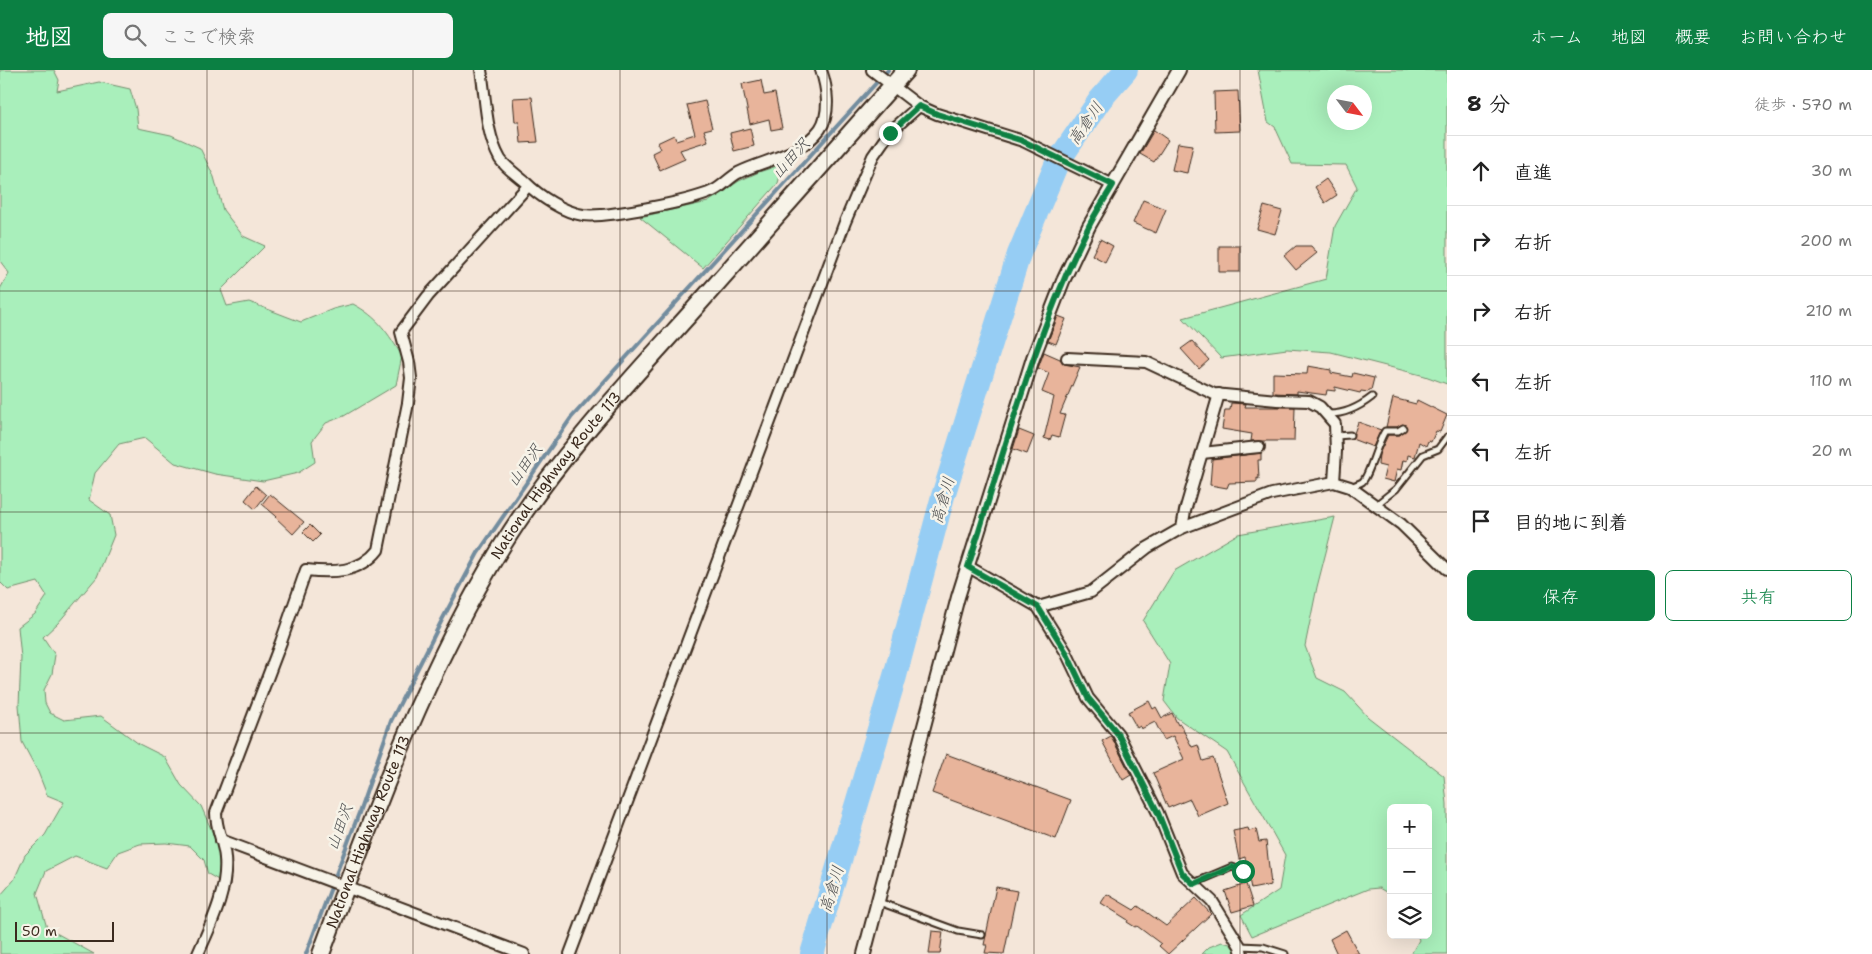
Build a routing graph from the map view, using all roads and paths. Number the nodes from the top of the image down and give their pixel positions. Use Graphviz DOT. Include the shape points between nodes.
graph roads {
  1 [pos="481,70"];
  2 [pos="821,70"];
  3 [pos="872,70"];
  4 [pos="906,70"];
  5 [pos="1179,70"];
  6 [pos="892,86"];
  7 [pos="919,106"];
  8 [pos="1113,185"];
  9 [pos="528,186"];
  10 [pos="1067,358"];
  11 [pos="1219,394"];
  12 [pos="1372,397"];
  13 [pos="1326,414"];
  14 [pos="1403,428"];
  15 [pos="1350,435"];
  16 [pos="1335,436"];
  17 [pos="1447,437"];
  18 [pos="1259,447"];
  19 [pos="1202,453"];
  20 [pos="1334,482"];
  21 [pos="1350,487"];
  22 [pos="1375,505"];
  23 [pos="1182,528"];
  24 [pos="968,567"];
  25 [pos="1447,569"];
  26 [pos="1038,607"];
  27 [pos="221,840"];
  28 [pos="1243,871"];
  29 [pos="1194,884"];
  30 [pos="346,887"];
  31 [pos="878,901"];
  32 [pos="982,935"];
  33 [pos="1241,950"];
  34 [pos="198,954"];
  35 [pos="321,954"];
  36 [pos="524,954"];
  37 [pos="570,954"];
  38 [pos="864,954"];
  39 [pos="1285,954"];
  1 -- 9 [label="street" via="488,123 500,160"];
  2 -- 9 [label="street" via="827,104 821,128 790,154 755,164 714,191 612,214 584,215 557,205"];
  3 -- 6 [label="street"];
  4 -- 6 [label="highway, National Highway Route 113"];
  5 -- 8 [label="street"];
  6 -- 7 [label="street"];
  6 -- 30 [label="highway, National Highway Route 113" via="612,401 556,470 503,545 461,619 419,705"];
  7 -- 8 [label="street" via="1023,141"];
  7 -- 37 [label="street" via="890,133 873,156 845,222"];
  8 -- 24 [label="street" via="1067,273 1036,350"];
  9 -- 27 [label="street" via="428,296 401,332 409,362 410,386 378,550 359,566 322,572 306,570 216,813"];
  10 -- 11 [label="street" via="1146,362"];
  11 -- 13 [label="street" via="1309,401"];
  11 -- 19 [label="street"];
  12 -- 13 [label="lane" via="1349,411"];
  13 -- 16 [label="street" via="1334,424"];
  14 -- 21 [label="lane" via="1384,431 1368,474 1362,482"];
  15 -- 16 [label="lane"];
  16 -- 20 [label="street"];
  17 -- 22 [label="lane" via="1438,449 1422,455 1396,490"];
  18 -- 19 [label="street"];
  19 -- 23 [label="street"];
  20 -- 21 [label="street"];
  20 -- 23 [label="street" via="1272,494"];
  21 -- 22 [label="street"];
  22 -- 25 [label="street" via="1401,524"];
  23 -- 26 [label="street" via="1147,548 1091,592"];
  24 -- 26 [label="street"];
  24 -- 31 [label="street"];
  26 -- 29 [label="street" via="1066,652 1088,698 1118,734 1158,813 1182,873"];
  27 -- 30 [label="street"];
  27 -- 34 [label="street" via="225,858 224,886"];
  28 -- 29 [label="lane" via="1232,867"];
  29 -- 33 [label="street" via="1212,901"];
  30 -- 35 [label="highway, National Highway Route 113"];
  30 -- 36 [label="street"];
  31 -- 32 [label="lane" via="958,931"];
  31 -- 38 [label="street"];
  33 -- 39 [label="lane" via="1262,947"];
}
